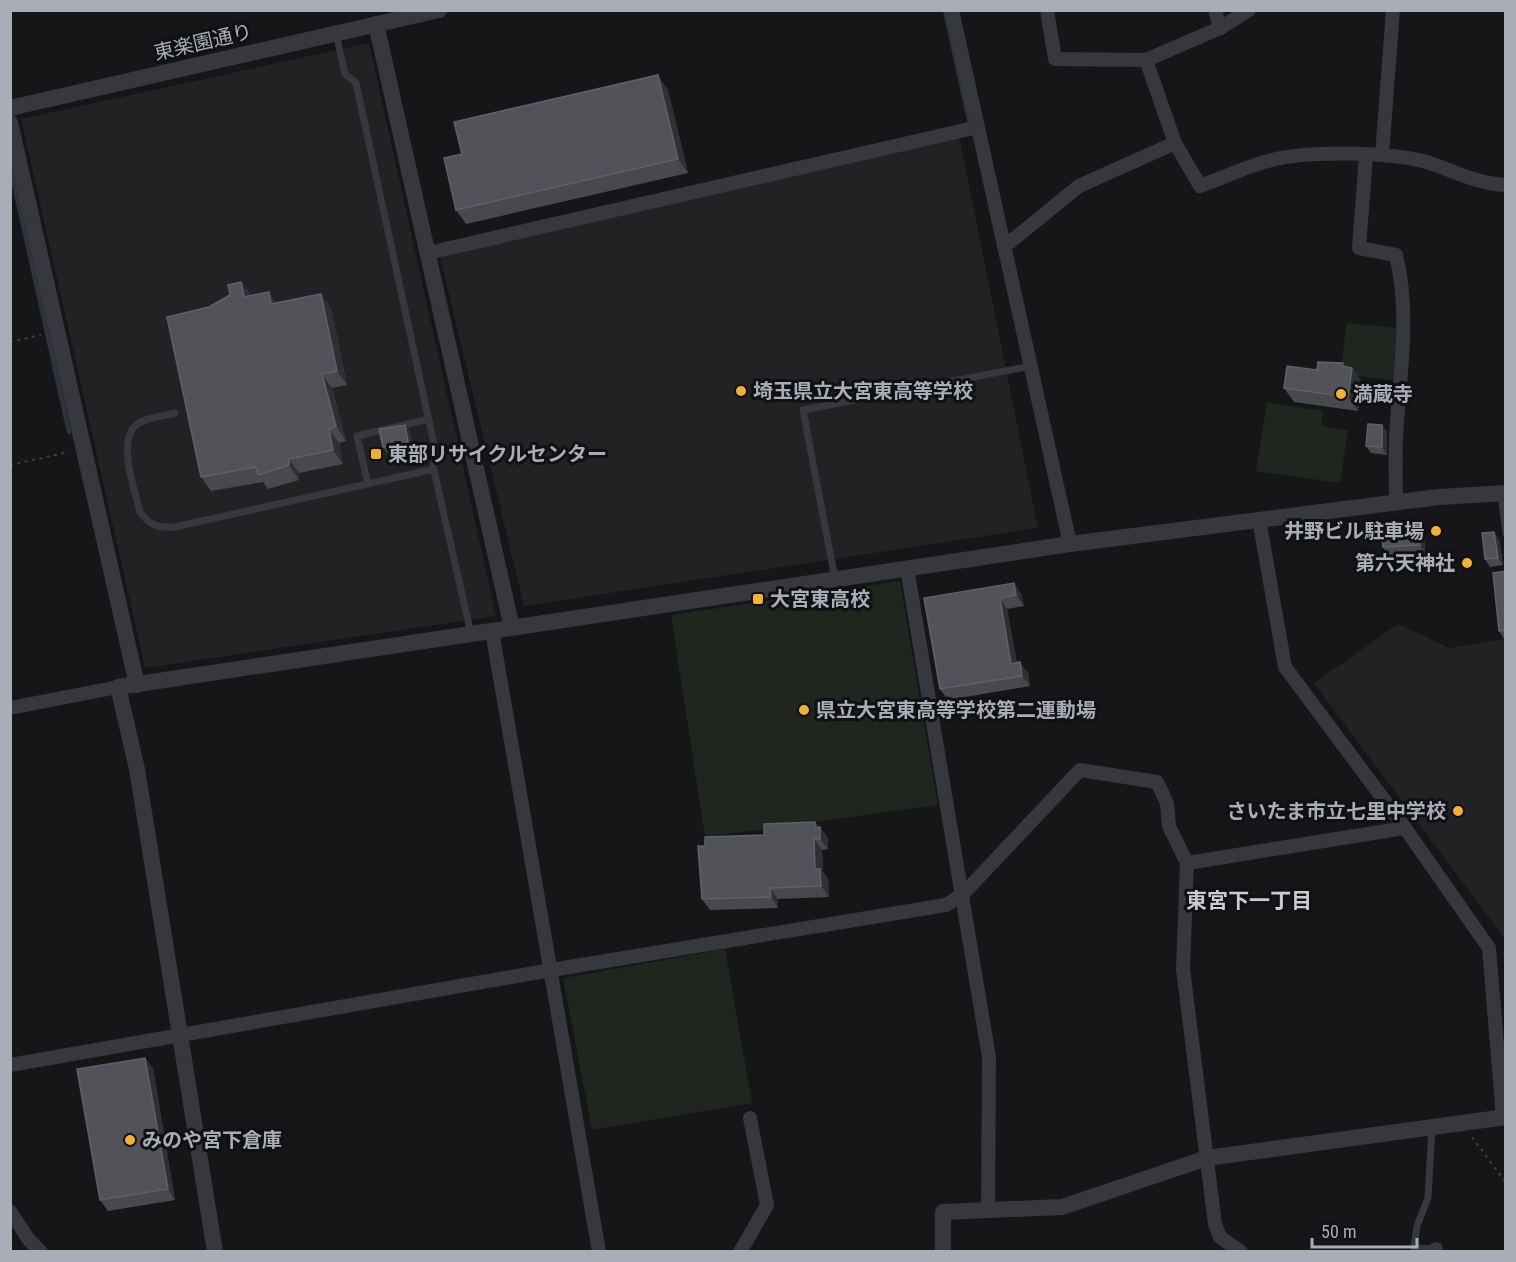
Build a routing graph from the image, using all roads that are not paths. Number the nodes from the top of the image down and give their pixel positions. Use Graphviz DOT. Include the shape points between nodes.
graph roads {
  1 [pos="439,10"];
  2 [pos="952,10"];
  3 [pos="1047,10"];
  4 [pos="1215,10"];
  5 [pos="1250,10"];
  6 [pos="1393,10"];
  7 [pos="376,24"];
  8 [pos="1221,28"];
  9 [pos="336,33"];
  10 [pos="1146,60"];
  11 [pos="10,108"];
  12 [pos="10,122"];
  13 [pos="978,128"];
  14 [pos="1175,143"];
  15 [pos="1366,155"];
  16 [pos="1382,155"];
  17 [pos="1506,185"];
  18 [pos="1004,247"];
  19 [pos="428,253"];
  20 [pos="1030,366"];
  21 [pos="175,413"];
  22 [pos="429,419"];
  23 [pos="434,469"];
  24 [pos="368,484"];
  25 [pos="1503,493"];
  26 [pos="1396,502"];
  27 [pos="1259,519"];
  28 [pos="1506,533"];
  29 [pos="1070,544"];
  30 [pos="907,568"];
  31 [pos="835,579"];
  32 [pos="512,628"];
  33 [pos="492,631"];
  34 [pos="471,634"];
  35 [pos="137,685"];
  36 [pos="118,687"];
  37 [pos="10,708"];
  38 [pos="1405,828"];
  39 [pos="1187,863"];
  40 [pos="962,895"];
  41 [pos="550,970"];
  42 [pos="182,1035"];
  43 [pos="10,1065"];
  44 [pos="750,1118"];
  45 [pos="1504,1118"];
  46 [pos="1432,1127"];
  47 [pos="1207,1158"];
  48 [pos="987,1210"];
  49 [pos="10,1211"];
  50 [pos="1436,1250"];
  51 [pos="41,1251"];
  52 [pos="215,1251"];
  53 [pos="599,1251"];
  54 [pos="740,1251"];
  55 [pos="943,1251"];
  56 [pos="1241,1251"];
  1 -- 7 [label="street, 東楽園通り"];
  2 -- 13 [label="street"];
  3 -- 10 [label="street" via="1054,59"];
  4 -- 8 [label="street"];
  5 -- 8 [label="street"];
  6 -- 16 [label="street"];
  7 -- 9 [label="street, 東楽園通り"];
  7 -- 19 [label="street"];
  8 -- 10 [label="street"];
  9 -- 11 [label="street, 東楽園通り"];
  9 -- 22 [label="lane" via="345,74 356,83"];
  10 -- 14 [label="street"];
  12 -- 35 [label="street"];
  13 -- 18 [label="street"];
  13 -- 19 [label="street"];
  14 -- 15 [label="street" via="1200,186 1270,160"];
  14 -- 18 [label="street" via="1079,186"];
  15 -- 16 [label="street"];
  15 -- 26 [label="street" via="1359,248 1396,255 1402,278 1404,330"];
  16 -- 17 [label="street" via="1424,162 1475,182"];
  18 -- 20 [label="street"];
  19 -- 32 [label="street"];
  20 -- 29 [label="street"];
  20 -- 31 [label="lane" via="803,410"];
  21 -- 24 [label="lane" via="139,422 132,428 127,445 140,512 146,522 155,526 176,528"];
  22 -- 23 [label="lane" via="437,458"];
  22 -- 24 [label="lane" via="357,436"];
  23 -- 24 [label="lane"];
  23 -- 34 [label="lane"];
  25 -- 26 [label="street"];
  25 -- 28 [label="lane"];
  26 -- 27 [label="street"];
  27 -- 29 [label="street"];
  27 -- 38 [label="street" via="1284,667"];
  29 -- 30 [label="street"];
  30 -- 31 [label="street"];
  30 -- 40 [label="street"];
  31 -- 32 [label="street"];
  32 -- 33 [label="street"];
  33 -- 34 [label="street"];
  33 -- 41 [label="street"];
  34 -- 35 [label="street"];
  35 -- 36 [label="street"];
  36 -- 37 [label="street"];
  36 -- 42 [label="street" via="137,769"];
  38 -- 39 [label="street"];
  38 -- 45 [label="street" via="1489,948"];
  39 -- 40 [label="street" via="1169,826 1167,803 1157,782 1080,770"];
  39 -- 47 [label="street" via="1183,969"];
  40 -- 41 [label="street" via="946,906"];
  40 -- 48 [label="street" via="989,1057"];
  41 -- 42 [label="street"];
  41 -- 53 [label="street"];
  42 -- 43 [label="street"];
  42 -- 52 [label="street"];
  44 -- 54 [label="street" via="767,1205"];
  45 -- 46 [label="street"];
  46 -- 47 [label="street"];
  46 -- 50 [label="lane" via="1428,1198 1417,1226 1414,1248"];
  47 -- 48 [label="street" via="1062,1207"];
  47 -- 56 [label="street" via="1217,1231 1220,1238"];
  48 -- 55 [label="street" via="943,1212"];
  49 -- 51 [label="street"];
}
